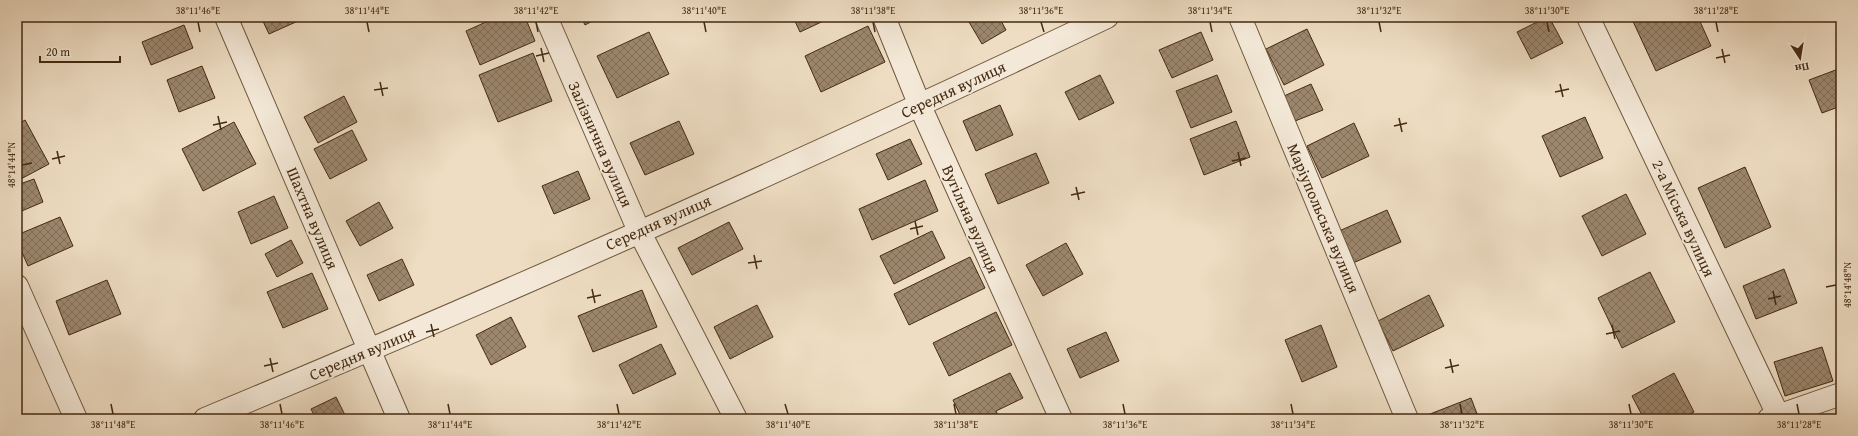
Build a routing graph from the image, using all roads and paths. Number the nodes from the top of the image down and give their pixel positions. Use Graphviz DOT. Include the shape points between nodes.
graph roads {
  1 [pos="226,17"];
  2 [pos="546,17"];
  3 [pos="884,17"];
  4 [pos="1107,17"];
  5 [pos="1240,17"];
  6 [pos="1588,17"];
  7 [pos="920,106"];
  8 [pos="640,231"];
  9 [pos="17,286"];
  10 [pos="370,351"];
  11 [pos="1841,394"];
  12 [pos="1774,418"];
  13 [pos="76,419"];
  14 [pos="205,419"];
  15 [pos="399,419"];
  16 [pos="736,419"];
  17 [pos="1061,419"];
  18 [pos="1407,419"];
  1 -- 10 [label="street, Шахтна вулиця"];
  2 -- 8 [label="street, Залізнична вулиця"];
  3 -- 7 [label="street, Вугільна вулиця"];
  4 -- 7 [label="street, Середня вулиця"];
  5 -- 18 [label="street, Маріупольська вулиця"];
  6 -- 12 [label="street, 2-а Міська вулиця"];
  7 -- 8 [label="street, Середня вулиця"];
  7 -- 17 [label="street, Вугільна вулиця"];
  8 -- 10 [label="street, Середня вулиця"];
  8 -- 16 [label="street, Залізнична вулиця"];
  9 -- 13 [label="street"];
  10 -- 14 [label="street, Середня вулиця"];
  10 -- 15 [label="street, Шахтна вулиця"];
  11 -- 12 [label="street"];
}
